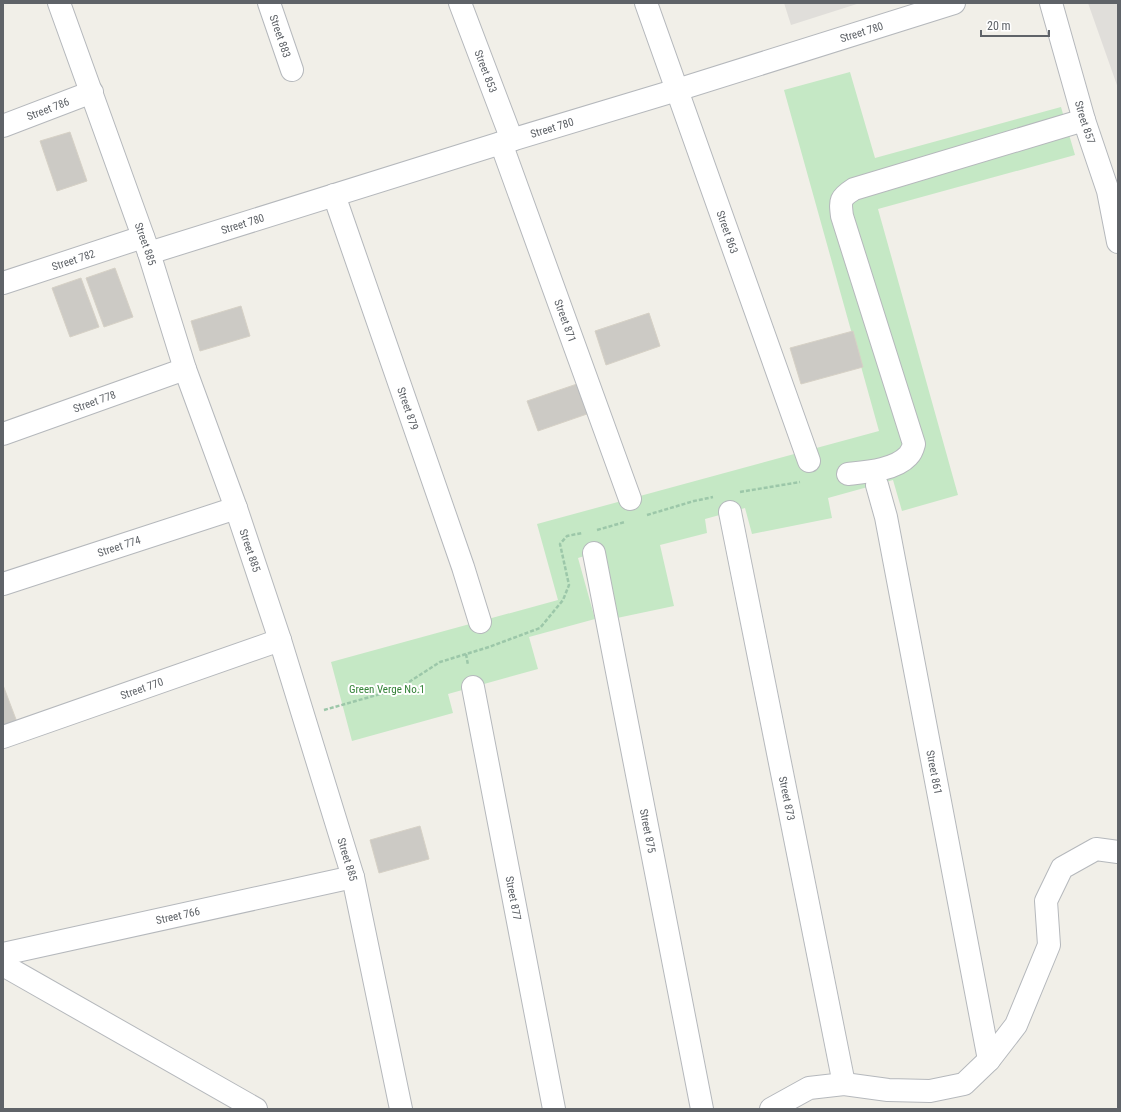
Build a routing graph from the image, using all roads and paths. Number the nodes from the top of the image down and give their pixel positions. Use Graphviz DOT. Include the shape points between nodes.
graph roads {
  1 [pos="59,3"];
  2 [pos="269,3"];
  3 [pos="460,3"];
  4 [pos="646,3"];
  5 [pos="954,3"];
  6 [pos="1051,3"];
  7 [pos="292,70"];
  8 [pos="677,90"];
  9 [pos="92,92"];
  10 [pos="1084,120"];
  11 [pos="3,126"];
  12 [pos="506,141"];
  13 [pos="334,195"];
  14 [pos="1118,242"];
  15 [pos="146,245"];
  16 [pos="3,283"];
  17 [pos="185,369"];
  18 [pos="3,434"];
  19 [pos="808,471"];
  20 [pos="848,474"];
  21 [pos="877,485"];
  22 [pos="714,497"];
  23 [pos="733,502"];
  24 [pos="236,508"];
  25 [pos="636,508"];
  26 [pos="628,521"];
  27 [pos="592,531"];
  28 [pos="587,532"];
  29 [pos="594,553"];
  30 [pos="3,584"];
  31 [pos="480,622"];
  32 [pos="280,640"];
  33 [pos="473,687"];
  34 [pos="303,715"];
  35 [pos="3,737"];
  36 [pos="1118,852"];
  37 [pos="352,877"];
  38 [pos="3,954"];
  39 [pos="3,965"];
  40 [pos="989,1060"];
  41 [pos="844,1084"];
  42 [pos="256,1109"];
  43 [pos="401,1109"];
  44 [pos="554,1109"];
  45 [pos="702,1109"];
  46 [pos="771,1109"];
  1 -- 9 [label="street, Street 885"];
  2 -- 7 [label="street, Street 883"];
  3 -- 12 [label="street, Street 853"];
  4 -- 8 [label="street, Street 863"];
  5 -- 8 [label="street, Street 780"];
  6 -- 10 [label="street, Street 857"];
  8 -- 12 [label="street, Street 780"];
  8 -- 19 [label="street, Street 863"];
  9 -- 11 [label="street, Street 786"];
  9 -- 15 [label="street, Street 885"];
  10 -- 14 [label="street, Street 857" via="1108,191"];
  10 -- 20 [label="street" via="854,188 845,195 840,203 842,216 914,444 909,455 897,464 874,471"];
  12 -- 13 [label="street, Street 780"];
  12 -- 25 [label="street, Street 871"];
  13 -- 15 [label="street, Street 780"];
  13 -- 31 [label="street, Street 879" via="463,566"];
  15 -- 16 [label="street, Street 782"];
  15 -- 17 [label="street, Street 885"];
  17 -- 18 [label="street, Street 778"];
  17 -- 24 [label="street, Street 885"];
  19 -- 23 [label="path"];
  21 -- 40 [label="street, Street 861" via="886,517"];
  22 -- 25 [label="path"];
  23 -- 41 [label="street, Street 873"];
  24 -- 30 [label="street, Street 774"];
  24 -- 32 [label="street, Street 885"];
  26 -- 27 [label="path"];
  28 -- 34 [label="path" via="567,536 560,544 569,585 563,600 540,628 440,662 398,689"];
  29 -- 45 [label="street, Street 875"];
  32 -- 34 [label="street, Street 885"];
  32 -- 35 [label="street, Street 770"];
  33 -- 44 [label="street, Street 877"];
  34 -- 37 [label="street, Street 885"];
  36 -- 40 [label="street" via="1096,849 1062,868 1046,901 1049,945 1016,1025"];
  37 -- 38 [label="street, Street 766"];
  37 -- 43 [label="street, Street 885"];
  39 -- 42 [label="street"];
  40 -- 41 [label="street" via="964,1084 930,1091 888,1090"];
  41 -- 46 [label="street" via="809,1088"];
}
